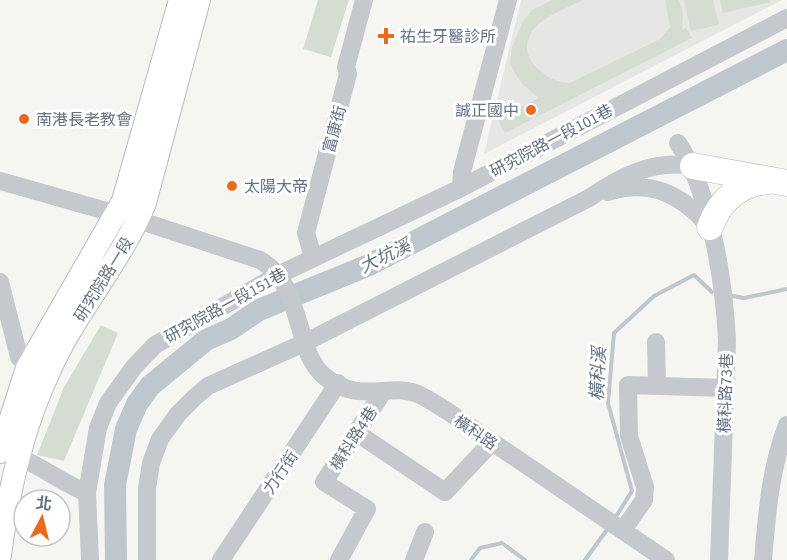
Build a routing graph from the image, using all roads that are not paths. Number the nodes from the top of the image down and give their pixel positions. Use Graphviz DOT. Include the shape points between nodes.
graph roads {
  1 [pos="180,0"];
  2 [pos="199,0"];
  3 [pos="364,0"];
  4 [pos="508,0"];
  5 [pos="787,18"];
  6 [pos="678,143"];
  7 [pos="693,165"];
  8 [pos="0,182"];
  9 [pos="784,182"];
  10 [pos="460,188"];
  11 [pos="589,198"];
  12 [pos="128,217"];
  13 [pos="710,227"];
  14 [pos="313,257"];
  15 [pos="280,279"];
  16 [pos="0,282"];
  17 [pos="4,311"];
  18 [pos="306,342"];
  19 [pos="656,342"];
  20 [pos="27,368"];
  21 [pos="338,384"];
  22 [pos="657,386"];
  23 [pos="725,388"];
  24 [pos="383,392"];
  25 [pos="787,425"];
  26 [pos="357,433"];
  27 [pos="492,442"];
  28 [pos="7,453"];
  29 [pos="87,493"];
  30 [pos="616,525"];
  31 [pos="425,532"];
  32 [pos="0,555"];
  33 [pos="90,560"];
  34 [pos="147,560"];
  35 [pos="221,560"];
  36 [pos="339,560"];
  37 [pos="414,560"];
  38 [pos="666,560"];
  39 [pos="719,560"];
  40 [pos="762,560"];
  1 -- 12 [label="main road, 研究院路一段" via="141,143"];
  2 -- 12 [label="main road, 研究院路一段" via="148,192"];
  3 -- 14 [label="street, 富康街" via="306,233"];
  4 -- 10 [label="street"];
  5 -- 10 [label="street, 研究院路一段101巷"];
  6 -- 7 [label="street, 橫科路73巷"];
  7 -- 9 [label="highway"];
  7 -- 11 [label="street" via="654,165 631,173"];
  7 -- 13 [label="street, 橫科路73巷"];
  8 -- 12 [label="street"];
  9 -- 13 [label="highway" via="756,183 737,190 724,200"];
  10 -- 14 [label="street, 研究院路一段101巷"];
  11 -- 13 [label="street" via="634,187 662,190 686,203"];
  11 -- 18 [label="street"];
  12 -- 15 [label="street" via="260,260"];
  12 -- 20 [label="main road, 研究院路一段"];
  12 -- 28 [label="main road, 研究院路一段"];
  13 -- 23 [label="street, 橫科路73巷" via="725,309"];
  14 -- 15 [label="street, 研究院路一段151巷"];
  15 -- 18 [label="street, 橫科路"];
  15 -- 29 [label="street, 研究院路一段151巷" via="179,329 155,345 134,367 108,403 98,428"];
  16 -- 17 [label="street"];
  17 -- 20 [label="street" via="19,357"];
  18 -- 21 [label="street, 橫科路" via="311,361 325,377"];
  18 -- 34 [label="street" via="208,386 178,414 160,439 151,463"];
  19 -- 22 [label="street"];
  20 -- 28 [label="main road, 研究院路一段"];
  21 -- 24 [label="street, 橫科路" via="354,392"];
  21 -- 35 [label="street, 力行街"];
  22 -- 23 [label="street"];
  22 -- 30 [label="street" via="628,385 629,436 645,487 644,500"];
  23 -- 39 [label="street, 橫科路73巷"];
  24 -- 26 [label="street, 橫科路4巷"];
  24 -- 27 [label="street, 橫科路" via="419,394"];
  25 -- 40 [label="street" via="771,480"];
  26 -- 27 [label="street" via="445,492"];
  26 -- 36 [label="street, 橫科路4巷" via="324,482 367,509"];
  27 -- 30 [label="street, 橫科路"];
  28 -- 29 [label="street"];
  28 -- 32 [label="main road, 研究院路一段"];
  29 -- 33 [label="street, 研究院路一段151巷"];
  30 -- 38 [label="street, 橫科路"];
  31 -- 37 [label="street"];
}
